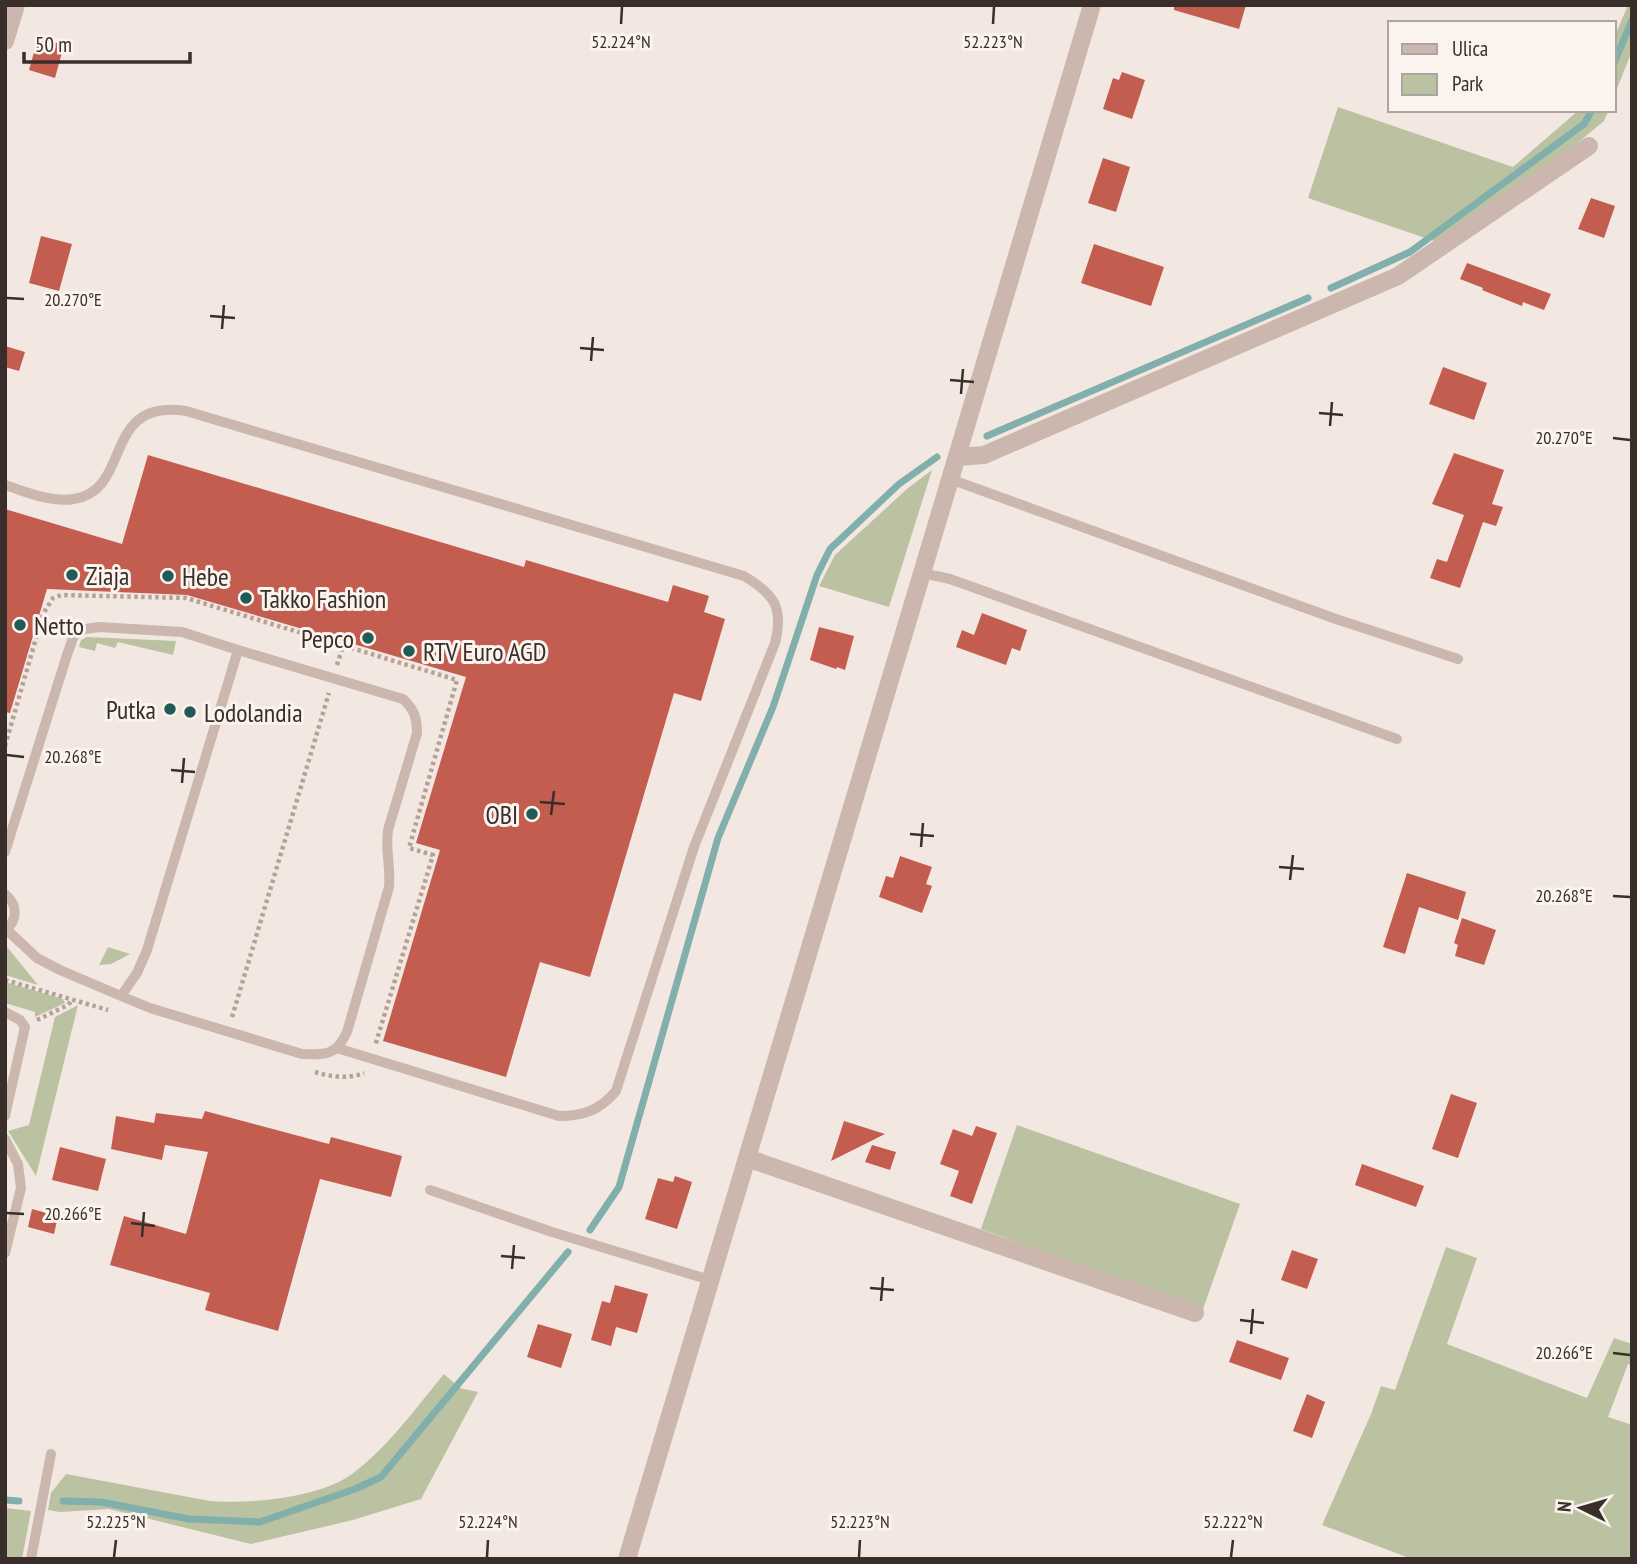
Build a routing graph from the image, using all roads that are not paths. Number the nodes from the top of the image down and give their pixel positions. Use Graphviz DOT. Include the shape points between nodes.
graph roads {
  1 [pos="16,5"];
  2 [pos="1092,5"];
  3 [pos="5,41"];
  4 [pos="1589,146"];
  5 [pos="957,457"];
  6 [pos="950,479"];
  7 [pos="5,485"];
  8 [pos="922,573"];
  9 [pos="238,650"];
  10 [pos="1458,659"];
  11 [pos="1397,739"];
  12 [pos="5,852"];
  13 [pos="5,894"];
  14 [pos="6,930"];
  15 [pos="121,996"];
  16 [pos="5,1012"];
  17 [pos="337,1048"];
  18 [pos="5,1115"];
  19 [pos="5,1139"];
  20 [pos="747,1158"];
  21 [pos="430,1190"];
  22 [pos="5,1253"];
  23 [pos="710,1280"];
  24 [pos="1195,1313"];
  25 [pos="51,1454"];
  26 [pos="31,1559"];
  27 [pos="627,1559"];
  1 -- 3 [label="street"];
  2 -- 5 [label="street"];
  4 -- 5 [label="street" via="1398,276 984,455"];
  5 -- 6 [label="street"];
  6 -- 8 [label="street"];
  6 -- 10 [label="lane"];
  7 -- 17 [label="lane" via="60,500 89,494 101,485 126,432 137,420 153,410 177,409 744,576 762,587 775,604 779,611 775,643 694,847 616,1091 607,1102 592,1112 559,1116"];
  8 -- 11 [label="lane" via="950,579"];
  8 -- 20 [label="street"];
  9 -- 12 [label="lane" via="183,632 79,630"];
  9 -- 15 [label="lane" via="147,950"];
  9 -- 17 [label="lane" via="403,699 417,720 418,733 388,830 389,887 347,1032"];
  13 -- 14 [label="lane" via="16,912"];
  14 -- 15 [label="lane" via="37,958"];
  15 -- 17 [label="lane" via="302,1054 324,1055"];
  16 -- 18 [label="lane" via="25,1027"];
  19 -- 22 [label="lane" via="18,1164 21,1188"];
  20 -- 23 [label="street"];
  20 -- 24 [label="street"];
  21 -- 23 [label="lane"];
  23 -- 27 [label="street"];
  25 -- 26 [label="lane"];
}
